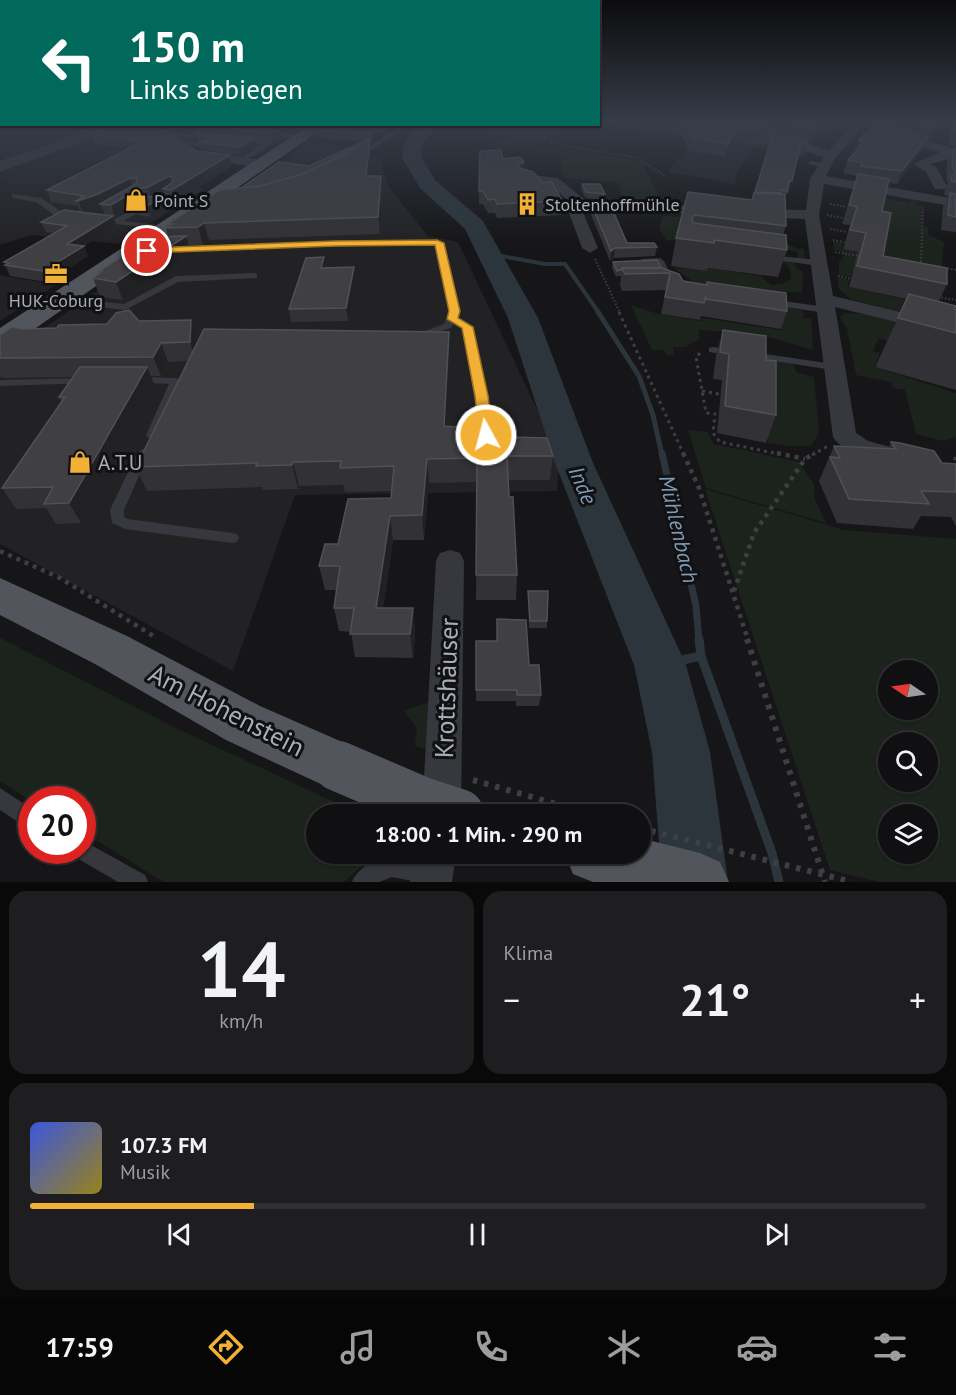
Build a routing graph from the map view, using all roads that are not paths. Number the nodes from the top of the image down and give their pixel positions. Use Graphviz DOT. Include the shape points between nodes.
graph roads {
  1 [pos="16,162"];
  2 [pos="251,162"];
  3 [pos="822,162"];
  4 [pos="925,162"];
  5 [pos="0,168"];
  6 [pos="527,179"];
  7 [pos="817,179"];
  8 [pos="940,186"];
  9 [pos="173,191"];
  10 [pos="0,194"];
  11 [pos="153,203"];
  12 [pos="956,203"];
  13 [pos="207,204"];
  14 [pos="582,204"];
  15 [pos="823,215"];
  16 [pos="79,217"];
  17 [pos="88,218"];
  18 [pos="116,222"];
  19 [pos="153,245"];
  20 [pos="590,248"];
  21 [pos="758,255"];
  22 [pos="637,262"];
  23 [pos="828,263"];
  24 [pos="254,276"];
  25 [pos="660,280"];
  26 [pos="60,300"];
  27 [pos="759,300"];
  28 [pos="825,305"];
  29 [pos="453,319"];
  30 [pos="948,329"];
  31 [pos="407,335"];
  32 [pos="0,340"];
  33 [pos="713,350"];
  34 [pos="833,367"];
  35 [pos="120,380"];
  36 [pos="97,381"];
  37 [pos="0,383"];
  38 [pos="486,435"];
  39 [pos="903,459"];
  40 [pos="232,538"];
  41 [pos="450,561"];
  42 [pos="0,595"];
  43 [pos="463,796"];
  44 [pos="0,798"];
  45 [pos="441,804"];
  46 [pos="18,811"];
  47 [pos="96,859"];
  48 [pos="631,864"];
  49 [pos="434,870"];
  50 [pos="129,880"];
  51 [pos="362,882"];
  52 [pos="700,882"];
  1 -- 5 [label="street"];
  2 -- 13 [label="main road"];
  3 -- 7 [label="street"];
  4 -- 8 [label="street" via="919,164 932,170"];
  6 -- 14 [label="street" via="552,180"];
  7 -- 12 [label="street"];
  7 -- 15 [label="street"];
  9 -- 11 [label="lane"];
  10 -- 16 [label="lane" via="38,200 62,214"];
  11 -- 13 [label="lane"];
  11 -- 18 [label="lane" via="148,202"];
  13 -- 19 [label="main road"];
  14 -- 15 [label="street"];
  14 -- 20 [label="street" via="575,210"];
  15 -- 23 [label="street"];
  17 -- 18 [label="lane"];
  18 -- 19 [label="lane"];
  19 -- 26 [label="main road"];
  19 -- 29 [label="lane" via="437,243 441,245"];
  21 -- 23 [label="lane"];
  22 -- 25 [label="lane" via="660,261 675,286"];
  23 -- 28 [label="street"];
  24 -- 26 [label="lane" via="176,279 125,307"];
  26 -- 32 [label="main road"];
  27 -- 28 [label="lane"];
  28 -- 30 [label="street"];
  28 -- 34 [label="street"];
  29 -- 31 [label="lane" via="434,332"];
  29 -- 38 [label="lane" via="468,327"];
  33 -- 34 [label="lane"];
  34 -- 39 [label="street" via="845,437 860,447"];
  35 -- 40 [label="lane" via="176,381 117,510 117,519 124,524"];
  36 -- 37 [label="lane"];
  41 -- 45 [label="street, Krottshäuser"];
  42 -- 43 [label="main road, Am Hohenstein, bridge" via="111,650 243,723 338,766 422,802"];
  44 -- 46 [label="lane"];
  47 -- 50 [label="lane"];
  48 -- 52 [label="main road"];
  49 -- 51 [label="lane" via="390,865"];
}
